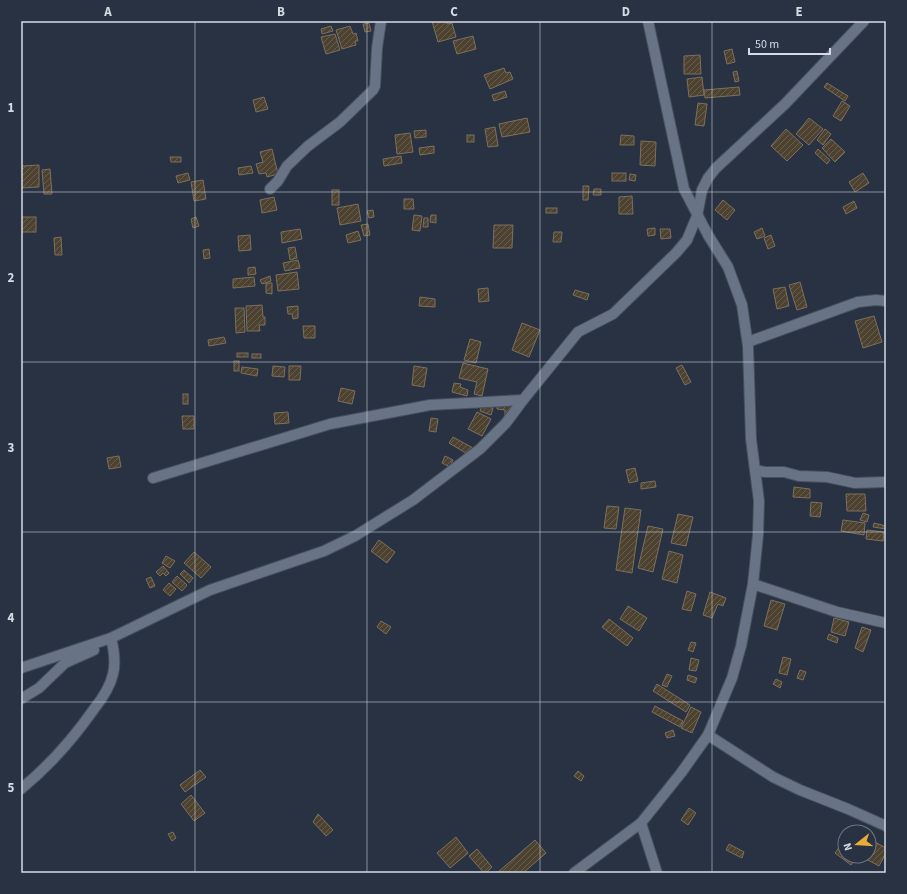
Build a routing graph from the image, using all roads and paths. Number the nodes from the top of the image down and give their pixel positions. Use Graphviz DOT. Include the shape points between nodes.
graph roads {
  1 [pos="381,21"];
  2 [pos="648,21"];
  3 [pos="864,21"];
  4 [pos="270,189"];
  5 [pos="697,216"];
  6 [pos="886,301"];
  7 [pos="748,342"];
  8 [pos="523,400"];
  9 [pos="755,470"];
  10 [pos="153,478"];
  11 [pos="886,482"];
  12 [pos="753,584"];
  13 [pos="886,623"];
  14 [pos="111,638"];
  15 [pos="21,668"];
  16 [pos="21,699"];
  17 [pos="708,735"];
  18 [pos="21,789"];
  19 [pos="641,823"];
  20 [pos="886,826"];
  21 [pos="574,873"];
  22 [pos="657,873"];
  1 -- 4 [label="street" via="373,90 340,122 308,146"];
  2 -- 5 [label="street" via="684,189"];
  3 -- 5 [label="street" via="785,104 716,168 702,190"];
  5 -- 7 [label="street" via="728,267 742,305"];
  5 -- 8 [label="street" via="687,240 676,253 613,314 578,332"];
  6 -- 7 [label="street" via="858,302"];
  7 -- 9 [label="street" via="751,439"];
  8 -- 10 [label="street" via="430,405 330,424"];
  8 -- 14 [label="street" via="506,423 480,449 413,500 355,536 324,551 210,590"];
  9 -- 11 [label="street" via="828,477 855,483"];
  9 -- 12 [label="street" via="759,501"];
  12 -- 13 [label="street" via="837,612"];
  12 -- 17 [label="street" via="732,678"];
  14 -- 15 [label="street"];
  14 -- 16 [label="street" via="102,646 65,663 39,688"];
  14 -- 18 [label="street" via="115,657 113,675 105,694 57,756"];
  17 -- 19 [label="street"];
  17 -- 20 [label="street" via="772,777"];
  19 -- 21 [label="street"];
  19 -- 22 [label="street"];
}
